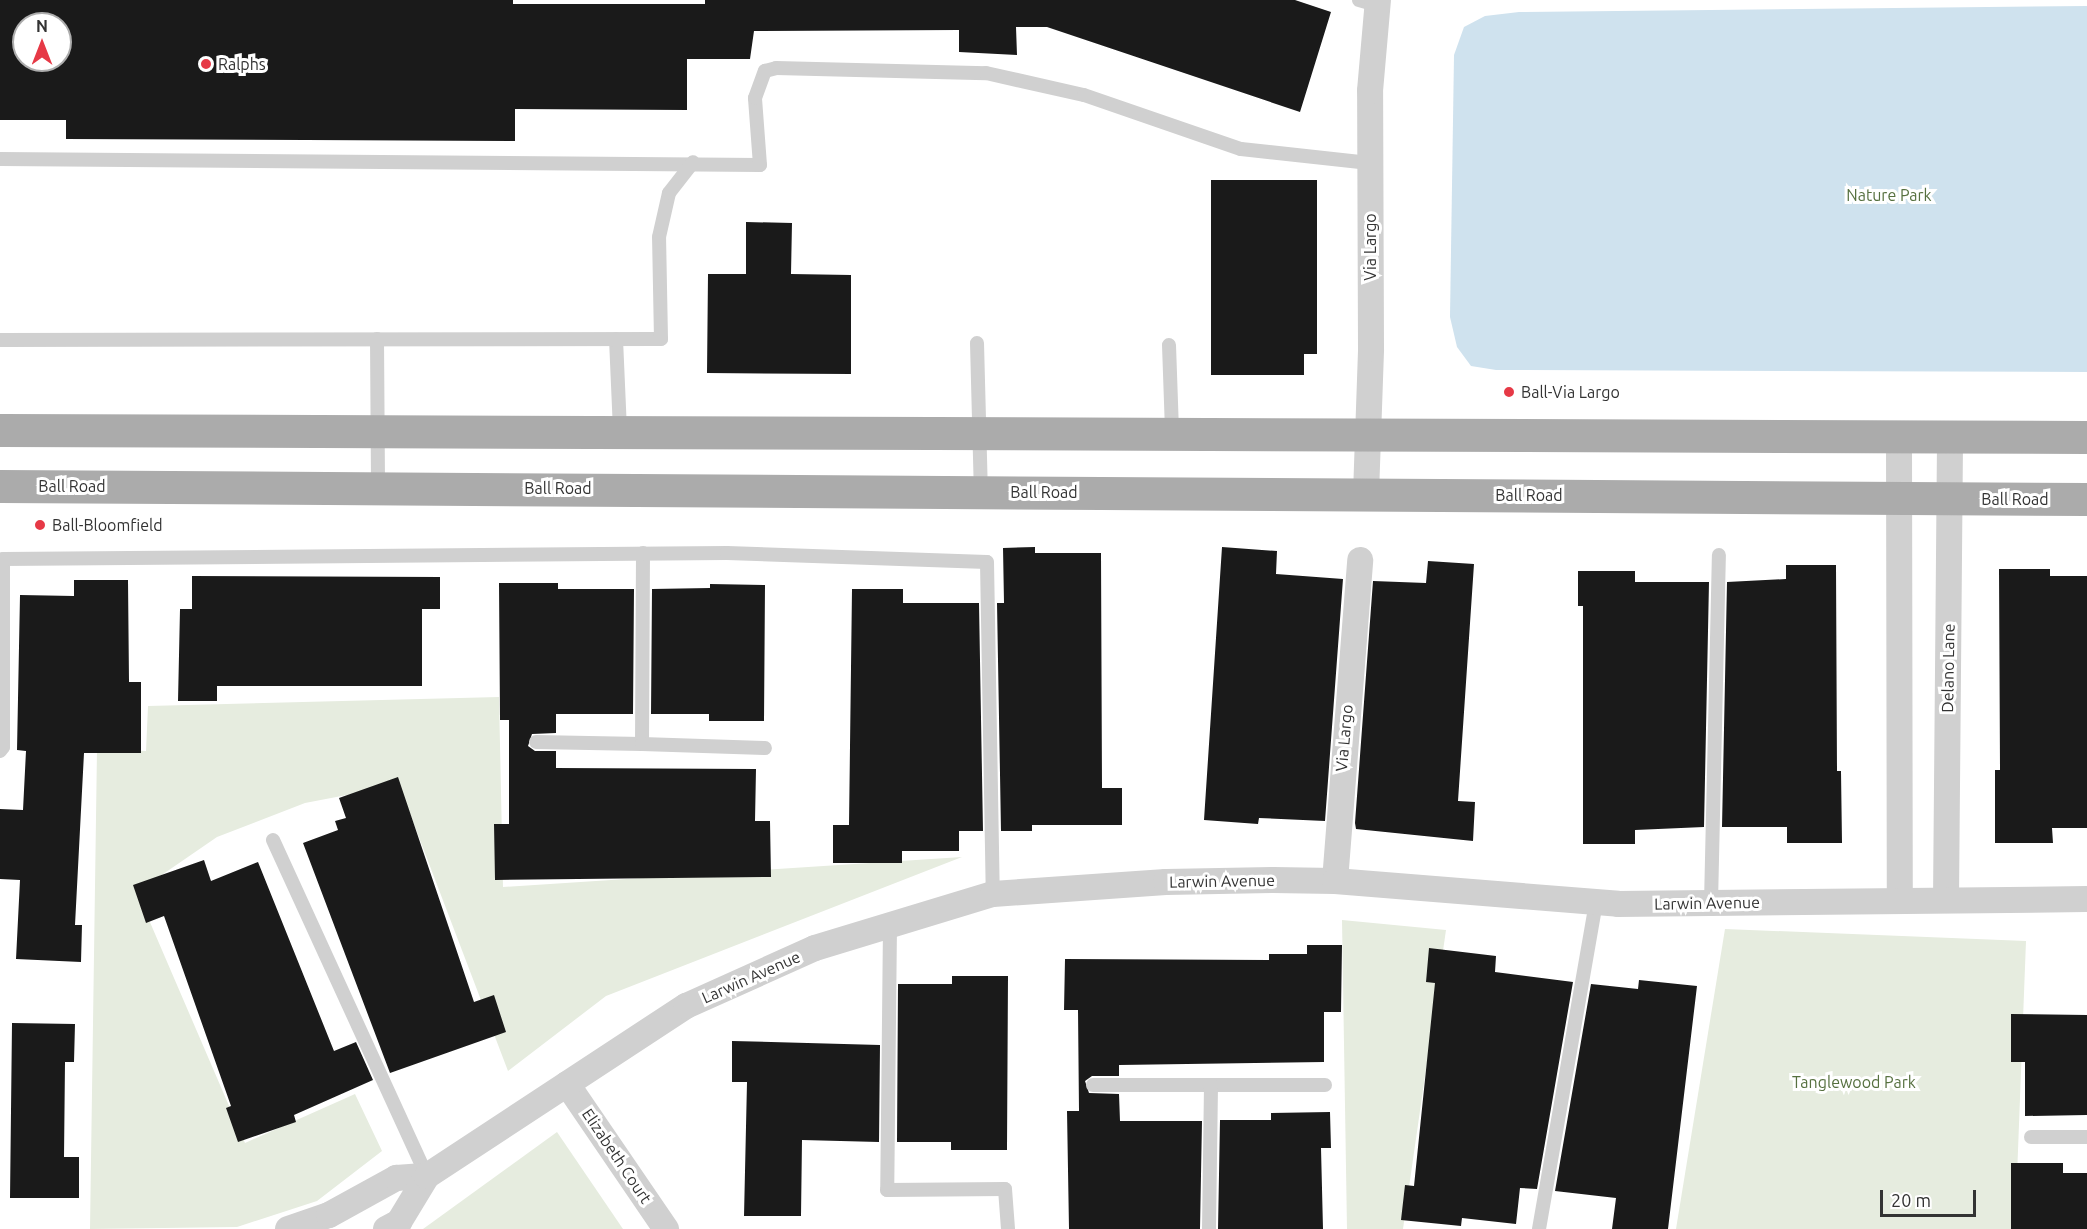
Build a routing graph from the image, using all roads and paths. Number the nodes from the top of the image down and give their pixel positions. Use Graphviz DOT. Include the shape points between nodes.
graph roads {
  1 [pos="1371,2"];
  2 [pos="0,159"];
  3 [pos="693,162"];
  4 [pos="1370,163"];
  5 [pos="377,339"];
  6 [pos="616,339"];
  7 [pos="0,340"];
  8 [pos="977,343"];
  9 [pos="1169,345"];
  10 [pos="0,430"];
  11 [pos="377,430"];
  12 [pos="620,430"];
  13 [pos="979,431"];
  14 [pos="1172,431"];
  15 [pos="1369,432"];
  16 [pos="1899,437"];
  17 [pos="1950,437"];
  18 [pos="2087,437"];
  19 [pos="0,486"];
  20 [pos="378,487"];
  21 [pos="981,491"];
  22 [pos="1366,494"];
  23 [pos="1898,498"];
  24 [pos="1950,498"];
  25 [pos="2087,499"];
  26 [pos="643,553"];
  27 [pos="1719,555"];
  28 [pos="1360,560"];
  29 [pos="536,742"];
  30 [pos="642,744"];
  31 [pos="765,748"];
  32 [pos="0,751"];
  33 [pos="273,840"];
  34 [pos="1335,881"];
  35 [pos="993,894"];
  36 [pos="1900,900"];
  37 [pos="1946,900"];
  38 [pos="2087,900"];
  39 [pos="1712,903"];
  40 [pos="1596,904"];
  41 [pos="890,925"];
  42 [pos="567,1084"];
  43 [pos="1093,1085"];
  44 [pos="1211,1085"];
  45 [pos="1325,1085"];
  46 [pos="2031,1137"];
  47 [pos="2087,1137"];
  48 [pos="427,1176"];
  49 [pos="288,1229"];
  50 [pos="386,1229"];
  51 [pos="666,1229"];
  52 [pos="1008,1229"];
  53 [pos="1209,1229"];
  54 [pos="1539,1229"];
  1 -- 4 [label="street, Via Largo"];
  2 -- 3 [label="lane"];
  3 -- 4 [label="lane" via="760,165 755,98 765,71 776,68 986,73 1084,95 1241,149"];
  3 -- 6 [label="lane" via="669,193 658,237 661,339"];
  4 -- 15 [label="street, Via Largo"];
  5 -- 6 [label="lane"];
  5 -- 7 [label="lane"];
  5 -- 11 [label="lane"];
  6 -- 12 [label="lane"];
  8 -- 13 [label="lane"];
  9 -- 14 [label="lane"];
  10 -- 11 [label="main road"];
  11 -- 12 [label="main road"];
  11 -- 20 [label="lane"];
  12 -- 13 [label="main road"];
  13 -- 14 [label="main road"];
  13 -- 21 [label="lane"];
  14 -- 15 [label="main road"];
  15 -- 16 [label="main road"];
  15 -- 22 [label="street, Via Largo"];
  16 -- 17 [label="main road"];
  16 -- 23 [label="street"];
  17 -- 18 [label="main road"];
  17 -- 24 [label="street, Delano Lane"];
  19 -- 20 [label="main road, Ball Road"];
  20 -- 21 [label="main road, Ball Road"];
  21 -- 22 [label="main road, Ball Road"];
  22 -- 23 [label="main road, Ball Road"];
  23 -- 24 [label="main road, Ball Road"];
  23 -- 36 [label="street"];
  24 -- 25 [label="main road, Ball Road"];
  24 -- 37 [label="street, Delano Lane"];
  26 -- 30 [label="lane"];
  26 -- 32 [label="lane" via="3,559"];
  26 -- 35 [label="lane" via="987,562"];
  27 -- 39 [label="lane"];
  28 -- 34 [label="street, Via Largo"];
  29 -- 30 [label="lane"];
  30 -- 31 [label="lane"];
  33 -- 48 [label="lane"];
  34 -- 35 [label="street, Larwin Avenue" via="1166,882"];
  34 -- 40 [label="street, Larwin Avenue"];
  35 -- 41 [label="street, Larwin Avenue"];
  36 -- 37 [label="street, Larwin Avenue"];
  36 -- 39 [label="street, Larwin Avenue"];
  37 -- 38 [label="street, Larwin Avenue"];
  39 -- 40 [label="street, Larwin Avenue"];
  40 -- 54 [label="lane"];
  41 -- 42 [label="street, Larwin Avenue" via="815,948 686,1006"];
  41 -- 52 [label="lane" via="887,1190 1005,1189"];
  42 -- 48 [label="street, Larwin Avenue"];
  42 -- 51 [label="street, Elizabeth Court"];
  43 -- 44 [label="lane"];
  44 -- 45 [label="lane"];
  44 -- 53 [label="lane"];
  46 -- 47 [label="lane"];
  48 -- 49 [label="street, Larwin Avenue" via="396,1178 329,1215"];
  48 -- 50 [label="street, Larwin Avenue" via="399,1222"];
}
